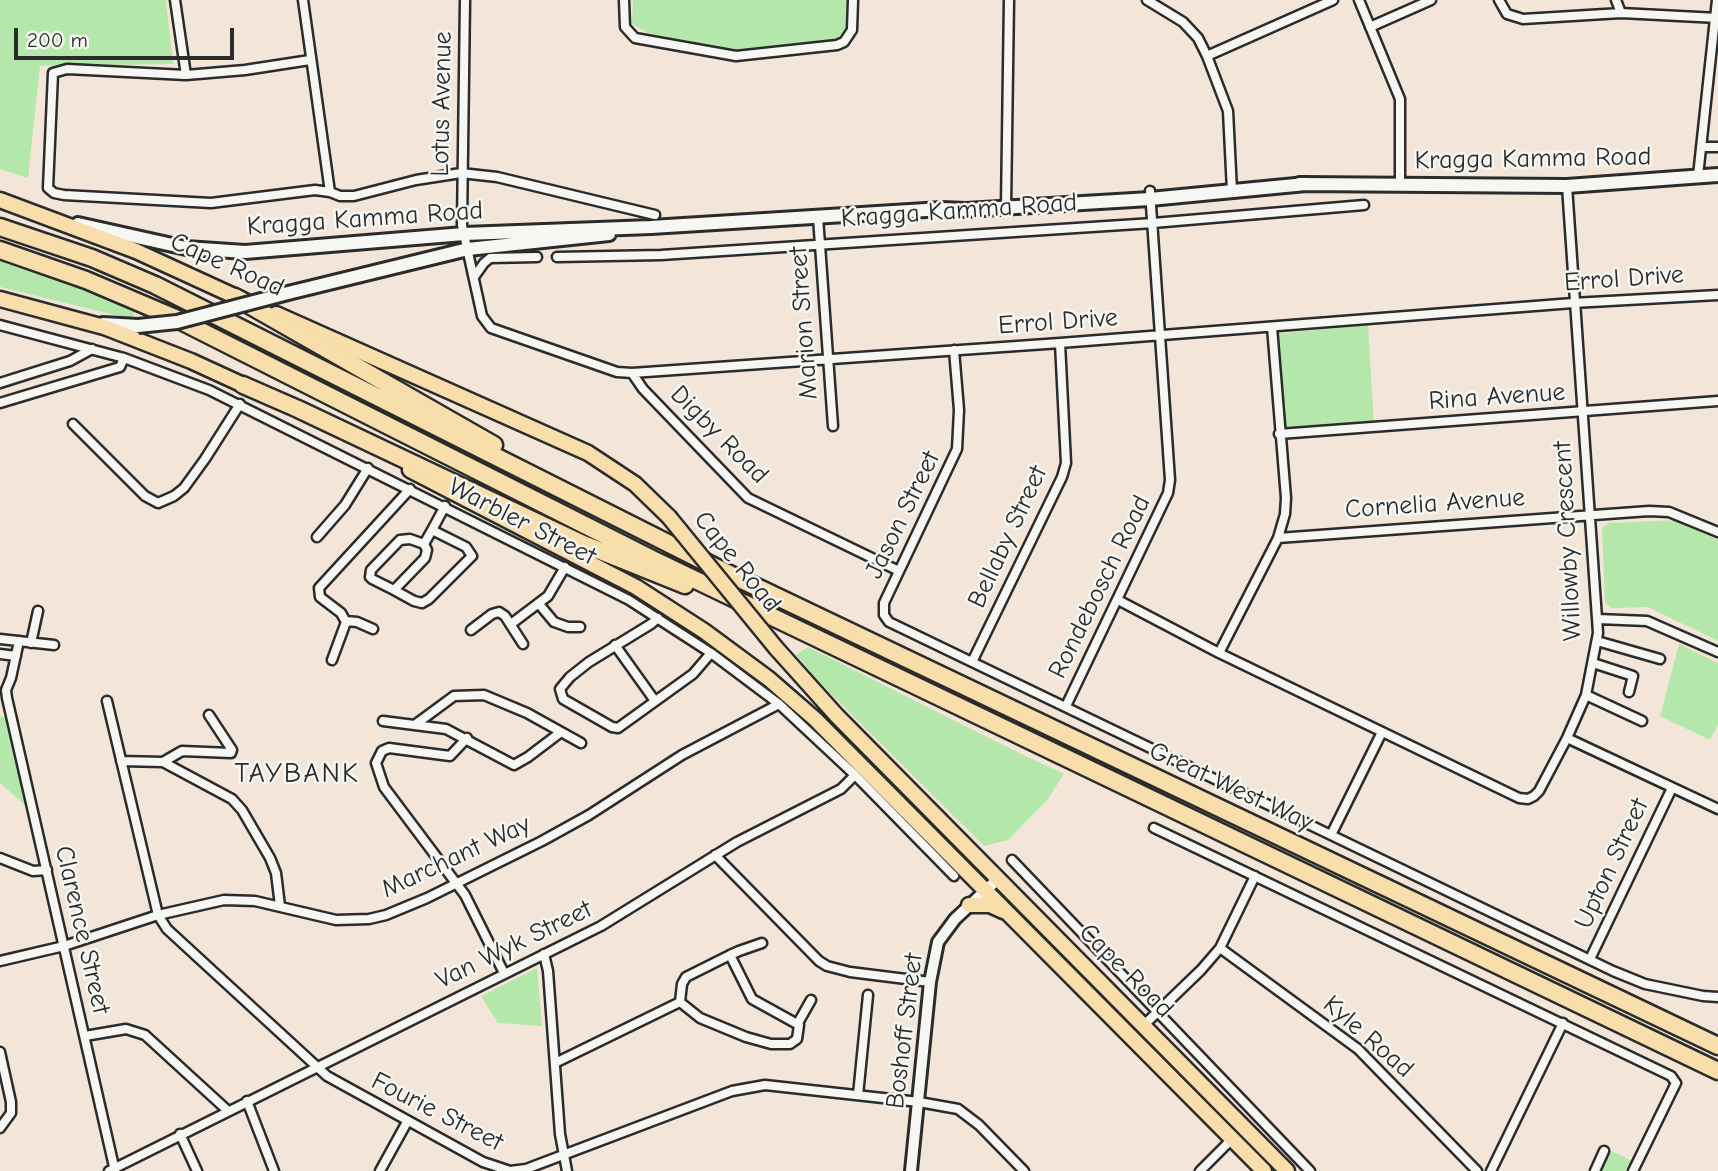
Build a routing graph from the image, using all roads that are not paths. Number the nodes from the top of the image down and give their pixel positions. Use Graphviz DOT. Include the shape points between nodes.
graph roads {
  1 [pos="175,0"];
  2 [pos="303,0"];
  3 [pos="464,0"];
  4 [pos="624,0"];
  5 [pos="853,0"];
  6 [pos="1009,0"];
  7 [pos="1147,0"];
  8 [pos="1333,0"];
  9 [pos="1359,0"];
  10 [pos="1431,0"];
  11 [pos="1499,0"];
  12 [pos="1616,0"];
  13 [pos="1717,0"];
  14 [pos="1621,13"];
  15 [pos="1716,18"];
  16 [pos="1370,27"];
  17 [pos="1207,56"];
  18 [pos="310,60"];
  19 [pos="186,75"];
  20 [pos="1701,147"];
  21 [pos="1718,147"];
  22 [pos="461,173"];
  23 [pos="1718,175"];
  24 [pos="1698,176"];
  25 [pos="1400,184"];
  26 [pos="1567,186"];
  27 [pos="1232,187"];
  28 [pos="330,191"];
  29 [pos="1150,195"];
  30 [pos="0,200"];
  31 [pos="1006,203"];
  32 [pos="1364,205"];
  33 [pos="44,215"];
  34 [pos="818,217"];
  35 [pos="653,221"];
  36 [pos="1153,223"];
  37 [pos="0,227"];
  38 [pos="464,234"];
  39 [pos="819,243"];
  40 [pos="468,249"];
  41 [pos="0,250"];
  42 [pos="537,257"];
  43 [pos="557,257"];
  44 [pos="474,277"];
  45 [pos="1718,295"];
  46 [pos="235,296"];
  47 [pos="0,299"];
  48 [pos="1573,303"];
  49 [pos="86,321"];
  50 [pos="0,325"];
  51 [pos="1272,327"];
  52 [pos="1158,336"];
  53 [pos="1060,343"];
  54 [pos="92,349"];
  55 [pos="954,350"];
  56 [pos="124,358"];
  57 [pos="827,358"];
  58 [pos="632,373"];
  59 [pos="0,383"];
  60 [pos="243,385"];
  61 [pos="1718,401"];
  62 [pos="0,403"];
  63 [pos="240,404"];
  64 [pos="1582,411"];
  65 [pos="74,424"];
  66 [pos="833,426"];
  67 [pos="1279,434"];
  68 [pos="368,468"];
  69 [pos="410,489"];
  70 [pos="445,506"];
  71 [pos="1588,513"];
  72 [pos="432,530"];
  73 [pos="1718,532"];
  74 [pos="317,537"];
  75 [pos="1278,538"];
  76 [pos="424,544"];
  77 [pos="565,567"];
  78 [pos="723,571"];
  79 [pos="899,571"];
  80 [pos="394,590"];
  81 [pos="1118,600"];
  82 [pos="539,604"];
  83 [pos="38,611"];
  84 [pos="884,615"];
  85 [pos="658,618"];
  86 [pos="776,619"];
  87 [pos="1598,620"];
  88 [pos="346,621"];
  89 [pos="511,624"];
  90 [pos="580,627"];
  91 [pos="373,629"];
  92 [pos="471,630"];
  93 [pos="0,639"];
  94 [pos="1597,640"];
  95 [pos="19,641"];
  96 [pos="31,643"];
  97 [pos="523,644"];
  98 [pos="54,645"];
  99 [pos="615,645"];
  100 [pos="1718,652"];
  101 [pos="711,653"];
  102 [pos="1219,653"];
  103 [pos="0,654"];
  104 [pos="16,656"];
  105 [pos="1660,659"];
  106 [pos="332,660"];
  107 [pos="972,662"];
  108 [pos="1593,663"];
  109 [pos="1629,692"];
  110 [pos="1586,695"];
  111 [pos="107,701"];
  112 [pos="655,701"];
  113 [pos="779,704"];
  114 [pos="1066,706"];
  115 [pos="209,715"];
  116 [pos="383,721"];
  117 [pos="1642,721"];
  118 [pos="416,724"];
  119 [pos="561,732"];
  120 [pos="1382,732"];
  121 [pos="1567,737"];
  122 [pos="467,738"];
  123 [pos="581,743"];
  124 [pos="121,761"];
  125 [pos="163,762"];
  126 [pos="855,775"];
  127 [pos="1672,788"];
  128 [pos="1718,809"];
  129 [pos="1154,828"];
  130 [pos="1331,835"];
  131 [pos="715,855"];
  132 [pos="0,858"];
  133 [pos="1012,860"];
  134 [pos="47,870"];
  135 [pos="954,876"];
  136 [pos="972,876"];
  137 [pos="1255,876"];
  138 [pos="999,878"];
  139 [pos="457,883"];
  140 [pos="986,890"];
  141 [pos="280,906"];
  142 [pos="966,907"];
  143 [pos="158,915"];
  144 [pos="1010,915"];
  145 [pos="762,943"];
  146 [pos="64,946"];
  147 [pos="1220,948"];
  148 [pos="544,954"];
  149 [pos="730,955"];
  150 [pos="1590,959"];
  151 [pos="0,961"];
  152 [pos="504,973"];
  153 [pos="930,982"];
  154 [pos="1549,992"];
  155 [pos="868,995"];
  156 [pos="1718,997"];
  157 [pos="811,1000"];
  158 [pos="680,1002"];
  159 [pos="1158,1011"];
  160 [pos="798,1023"];
  161 [pos="1563,1023"];
  162 [pos="1144,1025"];
  163 [pos="85,1036"];
  164 [pos="1716,1045"];
  165 [pos="0,1052"];
  166 [pos="555,1063"];
  167 [pos="317,1068"];
  168 [pos="1718,1071"];
  169 [pos="1718,1080"];
  170 [pos="858,1095"];
  171 [pos="247,1101"];
  172 [pos="919,1102"];
  173 [pos="227,1110"];
  174 [pos="407,1122"];
  175 [pos="0,1128"];
  176 [pos="180,1134"];
  177 [pos="1232,1139"];
  178 [pos="1604,1151"];
  179 [pos="563,1156"];
  180 [pos="113,1170"];
  181 [pos="197,1171"];
  182 [pos="274,1171"];
  183 [pos="380,1171"];
  184 [pos="510,1171"];
  185 [pos="566,1171"];
  186 [pos="911,1171"];
  187 [pos="1024,1171"];
  188 [pos="1200,1171"];
  189 [pos="1264,1171"];
  190 [pos="1287,1171"];
  191 [pos="1310,1171"];
  192 [pos="1477,1171"];
  193 [pos="1491,1171"];
  194 [pos="1595,1171"];
  195 [pos="1633,1171"];
  1 -- 19 [label="street"];
  2 -- 18 [label="street"];
  3 -- 22 [label="street, Lotus Avenue"];
  4 -- 5 [label="street" via="625,27 635,38 736,56 844,43 852,30"];
  6 -- 31 [label="street"];
  7 -- 17 [label="street" via="1183,22"];
  8 -- 17 [label="street"];
  9 -- 16 [label="street"];
  10 -- 16 [label="street"];
  11 -- 14 [label="street" via="1514,18"];
  12 -- 14 [label="street"];
  13 -- 15 [label="street"];
  14 -- 15 [label="street"];
  15 -- 20 [label="street"];
  16 -- 25 [label="street" via="1401,99"];
  17 -- 27 [label="street" via="1228,111"];
  18 -- 19 [label="street"];
  18 -- 28 [label="street"];
  19 -- 28 [label="street, Kragga Kamma Road" via="67,69 53,73 50,191 211,203"];
  20 -- 21 [label="street"];
  20 -- 24 [label="street"];
  22 -- 28 [label="street, Kragga Kamma Road" via="354,195"];
  22 -- 35 [label="street, Kragga Kamma Road" via="509,179"];
  22 -- 38 [label="street, Lotus Avenue"];
  23 -- 24 [label="main road, Kragga Kamma Road"];
  24 -- 26 [label="main road, Kragga Kamma Road"];
  25 -- 26 [label="main road, Kragga Kamma Road"];
  25 -- 27 [label="main road, Kragga Kamma Road" via="1286,182"];
  26 -- 48 [label="street, Willowby Crescent"];
  27 -- 29 [label="main road, Kragga Kamma Road"];
  29 -- 31 [label="main road, Kragga Kamma Road"];
  29 -- 36 [label="street, Rondebosch Road"];
  30 -- 33 [label="main road, Cape Road"];
  31 -- 34 [label="main road, Kragga Kamma Road"];
  32 -- 36 [label="street, Kragga Kamma Road"];
  33 -- 38 [label="main road, Kragga Kamma Road" via="155,242 216,251 255,252"];
  33 -- 46 [label="main road, Cape Road"];
  34 -- 35 [label="main road, Kragga Kamma Road"];
  34 -- 39 [label="street, Marion Street"];
  35 -- 38 [label="main road, Kragga Kamma Road"];
  35 -- 40 [label="main road, Kragga Kamma Road" via="586,238"];
  36 -- 39 [label="street, Kragga Kamma Road"];
  36 -- 52 [label="street, Rondebosch Road"];
  37 -- 78 [label="highway" via="155,285"];
  38 -- 40 [label="street, Lotus Avenue"];
  39 -- 43 [label="street, Kragga Kamma Road" via="661,255"];
  39 -- 57 [label="street, Marion Street"];
  40 -- 44 [label="street, Errol Drive"];
  40 -- 49 [label="main road, Kragga Kamma Road, bridge" via="177,322 138,326"];
  41 -- 86 [label="highway" via="173,317"];
  42 -- 44 [label="street" via="490,258"];
  44 -- 58 [label="street, Errol Drive" via="482,316 491,328 617,372"];
  45 -- 48 [label="street, Errol Drive"];
  46 -- 78 [label="highway"];
  46 -- 138 [label="main road, Cape Road, bridge" via="588,453 635,484 669,517 830,709"];
  47 -- 49 [label="main road, Cape Road"];
  48 -- 51 [label="street, Errol Drive"];
  48 -- 64 [label="street, Willowby Crescent"];
  49 -- 60 [label="main road, Cape Road"];
  50 -- 54 [label="street, Warbler Street"];
  51 -- 52 [label="street, Errol Drive"];
  51 -- 67 [label="street"];
  52 -- 53 [label="street, Errol Drive"];
  52 -- 81 [label="street, Rondebosch Road" via="1170,480"];
  53 -- 55 [label="street, Errol Drive"];
  53 -- 107 [label="street, Bellaby Street" via="1066,463"];
  54 -- 56 [label="street, Warbler Street"];
  54 -- 59 [label="street" via="70,361"];
  55 -- 57 [label="street, Errol Drive"];
  55 -- 79 [label="street, Jason Street" via="957,449"];
  56 -- 62 [label="street" via="120,367"];
  56 -- 63 [label="street, Warbler Street"];
  57 -- 58 [label="street, Errol Drive"];
  57 -- 66 [label="street, Marion Street"];
  58 -- 79 [label="street, Digby Road" via="643,390 748,498"];
  60 -- 86 [label="highway" via="633,566"];
  60 -- 136 [label="main road, Cape Road" via="609,572 704,631 815,719"];
  61 -- 64 [label="street, Rina Avenue"];
  63 -- 65 [label="street" via="184,488 158,503 145,496"];
  63 -- 68 [label="street, Warbler Street"];
  64 -- 67 [label="street, Rina Avenue"];
  64 -- 71 [label="street, Willowby Crescent"];
  67 -- 75 [label="street" via="1286,498"];
  68 -- 69 [label="street, Warbler Street"];
  68 -- 74 [label="street"];
  69 -- 70 [label="street, Warbler Street"];
  69 -- 88 [label="street" via="319,588 320,597"];
  70 -- 72 [label="street"];
  70 -- 77 [label="street, Warbler Street"];
  71 -- 73 [label="street, Cornelia Avenue" via="1669,512"];
  71 -- 75 [label="street, Cornelia Avenue"];
  71 -- 87 [label="street, Willowby Crescent"];
  72 -- 76 [label="street"];
  72 -- 80 [label="street" via="466,548 470,560 425,602"];
  75 -- 102 [label="street"];
  76 -- 80 [label="street" via="425,558"];
  76 -- 80 [label="street" via="405,538 371,570 372,579"];
  77 -- 82 [label="street"];
  77 -- 85 [label="street, Warbler Street"];
  78 -- 164 [label="highway, Great West Way"];
  79 -- 84 [label="street, Jason Street" via="884,603"];
  81 -- 102 [label="street, Willowby Crescent"];
  81 -- 114 [label="street, Rondebosch Road"];
  82 -- 89 [label="street"];
  82 -- 90 [label="street" via="554,622"];
  83 -- 96 [label="street"];
  84 -- 107 [label="street, Great West Way" via="893,625"];
  85 -- 99 [label="street"];
  85 -- 101 [label="street, Warbler Street"];
  86 -- 154 [label="highway, Great West Way"];
  87 -- 94 [label="street, Willowby Crescent"];
  87 -- 100 [label="street" via="1647,621"];
  88 -- 91 [label="street"];
  88 -- 106 [label="street"];
  89 -- 92 [label="street" via="496,612"];
  89 -- 97 [label="street"];
  93 -- 95 [label="street"];
  94 -- 105 [label="street"];
  94 -- 108 [label="street, Willowby Crescent"];
  95 -- 96 [label="street"];
  95 -- 104 [label="street"];
  96 -- 98 [label="street"];
  99 -- 112 [label="street"];
  99 -- 112 [label="street" via="565,682 561,696 615,729"];
  101 -- 112 [label="street" via="697,671"];
  101 -- 113 [label="street, Warbler Street"];
  102 -- 120 [label="street, Willowby Crescent"];
  103 -- 104 [label="street"];
  104 -- 134 [label="street, Clarence Street" via="7,698"];
  107 -- 114 [label="street, Great West Way"];
  108 -- 109 [label="street" via="1633,676"];
  108 -- 110 [label="street, Willowby Crescent"];
  110 -- 117 [label="street"];
  110 -- 121 [label="street, Willowby Crescent"];
  111 -- 124 [label="street"];
  113 -- 126 [label="street, Warbler Street"];
  113 -- 139 [label="street, Marchant Way" via="682,755 589,815"];
  114 -- 130 [label="street, Great West Way"];
  115 -- 125 [label="street" via="231,753 182,751"];
  116 -- 118 [label="street"];
  118 -- 119 [label="street" via="454,696 475,694 518,708"];
  118 -- 122 [label="street"];
  119 -- 122 [label="street" via="514,765"];
  119 -- 123 [label="street"];
  120 -- 121 [label="street, Willowby Crescent" via="1524,799 1539,791"];
  120 -- 130 [label="street"];
  121 -- 127 [label="street"];
  122 -- 139 [label="street" via="450,756 396,748 385,749 376,762 384,787"];
  124 -- 125 [label="street"];
  124 -- 143 [label="street"];
  125 -- 141 [label="street" via="237,804 271,858"];
  126 -- 131 [label="street, Van Wyk Street" via="841,789"];
  126 -- 135 [label="street, Warbler Street"];
  127 -- 128 [label="street"];
  127 -- 150 [label="street, Upton Street"];
  129 -- 137 [label="street"];
  130 -- 150 [label="street, Great West Way"];
  131 -- 148 [label="street, Van Wyk Street" via="630,910"];
  131 -- 153 [label="street" via="827,966"];
  132 -- 134 [label="street" via="33,871"];
  133 -- 159 [label="street, Cape Road"];
  134 -- 146 [label="street, Clarence Street"];
  136 -- 140 [label="main road, Cape Road"];
  136 -- 142 [label="main road"];
  137 -- 147 [label="street"];
  137 -- 161 [label="street"];
  138 -- 140 [label="street, Boshoff Street"];
  138 -- 162 [label="main road, Cape Road"];
  139 -- 141 [label="street, Marchant Way" via="369,919 336,920"];
  139 -- 152 [label="street"];
  140 -- 142 [label="street, Boshoff Street"];
  140 -- 144 [label="main road, Cape Road"];
  141 -- 143 [label="street, Marchant Way" via="224,900"];
  142 -- 144 [label="main road" via="990,905"];
  142 -- 153 [label="street, Boshoff Street" via="938,942"];
  143 -- 146 [label="street, Marchant Way"];
  143 -- 167 [label="street, Fourie Street" via="171,933"];
  144 -- 177 [label="main road, Cape Road"];
  145 -- 149 [label="street"];
  146 -- 151 [label="street, Marchant Way"];
  146 -- 163 [label="street, Clarence Street"];
  147 -- 159 [label="street"];
  147 -- 192 [label="street, Kyle Road" via="1357,1049"];
  148 -- 152 [label="street, Van Wyk Street"];
  148 -- 166 [label="street"];
  149 -- 158 [label="street" via="686,978"];
  149 -- 160 [label="street" via="752,999"];
  150 -- 156 [label="street, Great West Way" via="1645,984"];
  152 -- 167 [label="street, Van Wyk Street"];
  153 -- 172 [label="street, Boshoff Street"];
  154 -- 168 [label="highway, Great West Way"];
  154 -- 169 [label="highway"];
  155 -- 170 [label="street"];
  157 -- 160 [label="street"];
  158 -- 160 [label="street" via="711,1023 771,1044 793,1043"];
  158 -- 166 [label="street"];
  159 -- 162 [label="street"];
  159 -- 191 [label="street, Cape Road"];
  161 -- 193 [label="street"];
  161 -- 195 [label="street" via="1664,1071 1676,1083"];
  162 -- 190 [label="main road, Cape Road"];
  163 -- 173 [label="street" via="126,1029 145,1035"];
  163 -- 180 [label="street, Clarence Street"];
  165 -- 175 [label="street" via="11,1102"];
  166 -- 179 [label="street"];
  167 -- 171 [label="street, Van Wyk Street"];
  167 -- 174 [label="street, Fourie Street"];
  170 -- 172 [label="street, Fourie Street"];
  170 -- 179 [label="street, Fourie Street" via="782,1086 745,1087"];
  171 -- 173 [label="street, Van Wyk Street"];
  171 -- 182 [label="street"];
  172 -- 186 [label="street, Boshoff Street"];
  172 -- 187 [label="street, Fourie Street" via="968,1115"];
  173 -- 176 [label="street, Van Wyk Street"];
  174 -- 183 [label="street"];
  174 -- 184 [label="street, Fourie Street"];
  176 -- 180 [label="street, Van Wyk Street"];
  176 -- 181 [label="street"];
  177 -- 188 [label="street"];
  177 -- 189 [label="main road, Cape Road"];
  178 -- 194 [label="street"];
  179 -- 184 [label="street, Fourie Street"];
  179 -- 185 [label="street"];
}
